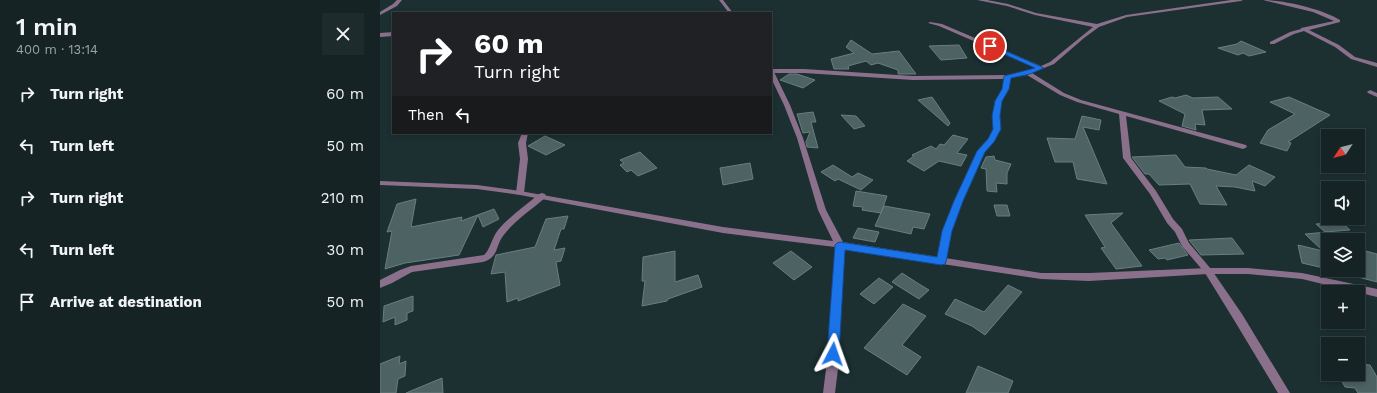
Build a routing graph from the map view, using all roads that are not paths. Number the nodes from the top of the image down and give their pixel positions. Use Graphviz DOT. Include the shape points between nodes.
graph roads {
  1 [pos="400,0"];
  2 [pos="721,0"];
  3 [pos="979,0"];
  4 [pos="1242,0"];
  5 [pos="1265,0"];
  6 [pos="730,12"];
  7 [pos="380,14"];
  8 [pos="930,23"];
  9 [pos="1097,26"];
  10 [pos="1303,29"];
  11 [pos="392,34"];
  12 [pos="380,35"];
  13 [pos="1272,43"];
  14 [pos="1377,65"];
  15 [pos="1041,68"];
  16 [pos="772,72"];
  17 [pos="1028,73"];
  18 [pos="772,74"];
  19 [pos="1007,76"];
  20 [pos="1370,92"];
  21 [pos="1377,95"];
  22 [pos="1122,113"];
  23 [pos="525,134"];
  24 [pos="1243,147"];
  25 [pos="380,183"];
  26 [pos="520,193"];
  27 [pos="542,196"];
  28 [pos="840,245"];
  29 [pos="941,262"];
  30 [pos="1208,271"];
  31 [pos="380,284"];
  32 [pos="1377,293"];
  33 [pos="829,393"];
  34 [pos="1284,393"];
  1 -- 7 [label="street"];
  2 -- 6 [label="street"];
  3 -- 9 [label="street"];
  4 -- 9 [label="street" via="1126,16"];
  5 -- 10 [label="street" via="1325,14 1338,21"];
  8 -- 15 [label="street"];
  9 -- 15 [label="street" via="1052,63"];
  10 -- 13 [label="street"];
  10 -- 14 [label="street" via="1337,46 1354,58"];
  11 -- 12 [label="street"];
  15 -- 17 [label="street"];
  16 -- 19 [label="street" via="804,71 913,78"];
  17 -- 19 [label="street"];
  17 -- 22 [label="street" via="1062,94"];
  18 -- 28 [label="street" via="800,138 822,210"];
  19 -- 29 [label="street" via="1006,89 999,101 996,116 997,129 981,151 958,201 947,231"];
  20 -- 21 [label="street"];
  22 -- 24 [label="street"];
  22 -- 30 [label="street" via="1127,158 1179,231 1185,244"];
  23 -- 26 [label="street"];
  25 -- 26 [label="street" via="478,187"];
  26 -- 27 [label="street"];
  27 -- 28 [label="street" via="723,230"];
  27 -- 31 [label="street" via="503,231 489,256 405,270 393,280"];
  28 -- 29 [label="street"];
  28 -- 33 [label="street"];
  29 -- 30 [label="street" via="1041,276 1096,277"];
  30 -- 32 [label="street" via="1248,271 1302,276"];
  30 -- 34 [label="street"];
}
